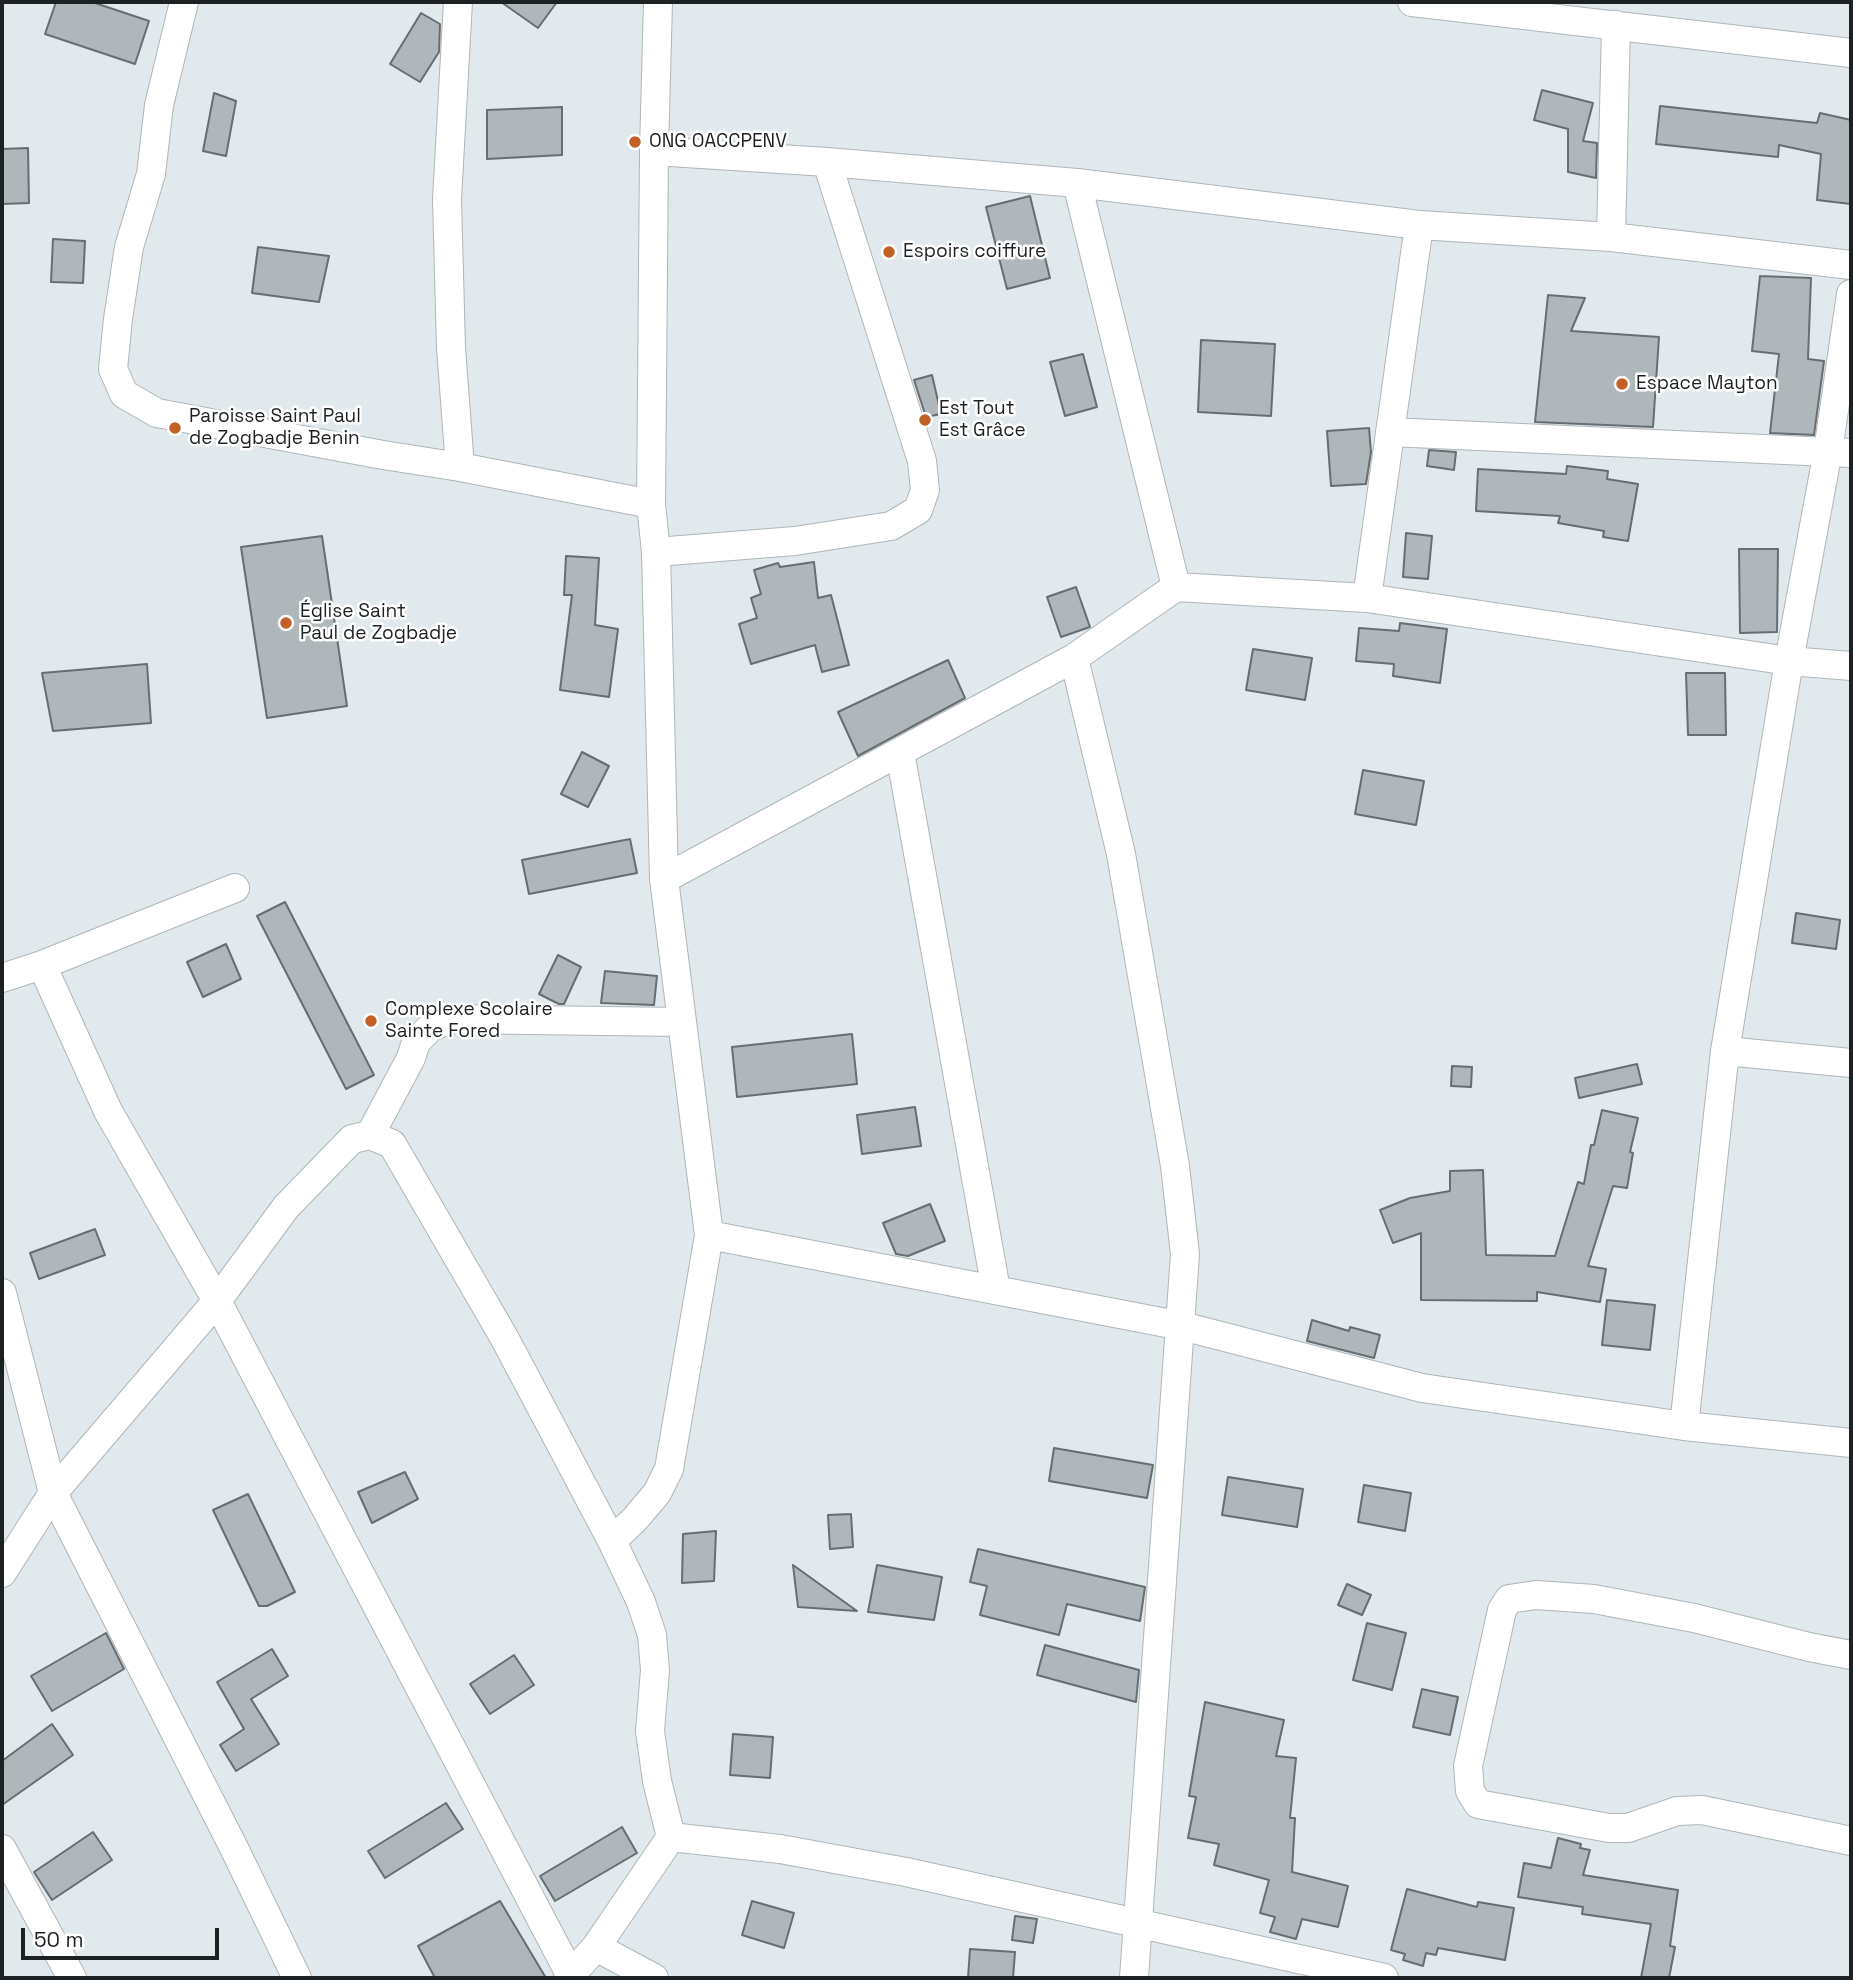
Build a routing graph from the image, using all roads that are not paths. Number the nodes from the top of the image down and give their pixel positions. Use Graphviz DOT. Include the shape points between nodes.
graph roads {
  1 [pos="184,2"];
  2 [pos="458,2"];
  3 [pos="657,2"];
  4 [pos="1412,2"];
  5 [pos="1616,25"];
  6 [pos="1851,53"];
  7 [pos="653,151"];
  8 [pos="827,162"];
  9 [pos="1077,183"];
  10 [pos="1419,225"];
  11 [pos="1611,237"];
  12 [pos="1851,265"];
  13 [pos="1851,294"];
  14 [pos="1390,432"];
  15 [pos="1840,452"];
  16 [pos="460,467"];
  17 [pos="651,504"];
  18 [pos="656,552"];
  19 [pos="1176,587"];
  20 [pos="1367,598"];
  21 [pos="1074,658"];
  22 [pos="1789,661"];
  23 [pos="1851,666"];
  24 [pos="900,752"];
  25 [pos="664,879"];
  26 [pos="235,888"];
  27 [pos="42,965"];
  28 [pos="2,978"];
  29 [pos="682,1022"];
  30 [pos="1725,1051"];
  31 [pos="1851,1063"];
  32 [pos="370,1135"];
  33 [pos="709,1235"];
  34 [pos="996,1290"];
  35 [pos="2,1293"];
  36 [pos="217,1301"];
  37 [pos="1182,1326"];
  38 [pos="1684,1426"];
  39 [pos="1851,1443"];
  40 [pos="53,1493"];
  41 [pos="612,1541"];
  42 [pos="2,1573"];
  43 [pos="1851,1655"];
  44 [pos="671,1838"];
  45 [pos="1851,1841"];
  46 [pos="2,1849"];
  47 [pos="1139,1923"];
  48 [pos="596,1947"];
  49 [pos="569,1976"];
  50 [pos="72,1978"];
  51 [pos="297,1978"];
  52 [pos="654,1978"];
  53 [pos="1135,1978"];
  54 [pos="1384,1978"];
  1 -- 16 [label="street" via="122,295 113,369 124,394 158,413"];
  2 -- 16 [label="street" via="447,200"];
  3 -- 7 [label="street"];
  4 -- 5 [label="street"];
  5 -- 6 [label="street"];
  5 -- 11 [label="street"];
  7 -- 8 [label="street"];
  7 -- 17 [label="street"];
  8 -- 9 [label="street"];
  8 -- 18 [label="street" via="922,461 925,490 918,510 891,526 795,541"];
  9 -- 10 [label="street"];
  9 -- 19 [label="street"];
  10 -- 11 [label="street"];
  10 -- 14 [label="street"];
  11 -- 12 [label="street"];
  13 -- 15 [label="street"];
  14 -- 15 [label="street"];
  14 -- 20 [label="street"];
  15 -- 22 [label="street"];
  16 -- 17 [label="street"];
  17 -- 18 [label="street"];
  18 -- 25 [label="street"];
  19 -- 20 [label="street"];
  19 -- 21 [label="street"];
  20 -- 22 [label="street"];
  21 -- 24 [label="street"];
  21 -- 37 [label="street" via="1121,854 1175,1166 1185,1254"];
  22 -- 23 [label="street"];
  22 -- 30 [label="street"];
  24 -- 25 [label="street"];
  24 -- 34 [label="street"];
  25 -- 29 [label="street"];
  26 -- 27 [label="street"];
  27 -- 28 [label="street"];
  27 -- 36 [label="street" via="107,1111"];
  29 -- 32 [label="street" via="453,1019 431,1027 416,1042"];
  29 -- 33 [label="street"];
  30 -- 31 [label="street"];
  30 -- 38 [label="street"];
  32 -- 36 [label="street" via="352,1139 286,1208"];
  32 -- 41 [label="street" via="392,1144 505,1339"];
  33 -- 34 [label="street"];
  33 -- 41 [label="street" via="669,1469 657,1493"];
  34 -- 37 [label="street"];
  35 -- 40 [label="street"];
  36 -- 40 [label="street"];
  36 -- 49 [label="street"];
  37 -- 38 [label="street" via="1422,1388"];
  37 -- 47 [label="street"];
  38 -- 39 [label="street"];
  40 -- 42 [label="street"];
  40 -- 51 [label="street"];
  41 -- 44 [label="street" via="652,1635 650,1731"];
  43 -- 45 [label="street" via="1594,1600 1535,1595 1509,1599 1502,1610 1468,1766 1470,1791 1478,1804 1609,1828 1628,1828 1677,1811 1702,1810"];
  44 -- 47 [label="street" via="780,1849"];
  44 -- 48 [label="street"];
  46 -- 50 [label="street"];
  47 -- 53 [label="street"];
  47 -- 54 [label="street"];
  48 -- 49 [label="street"];
  48 -- 52 [label="street"];
}
